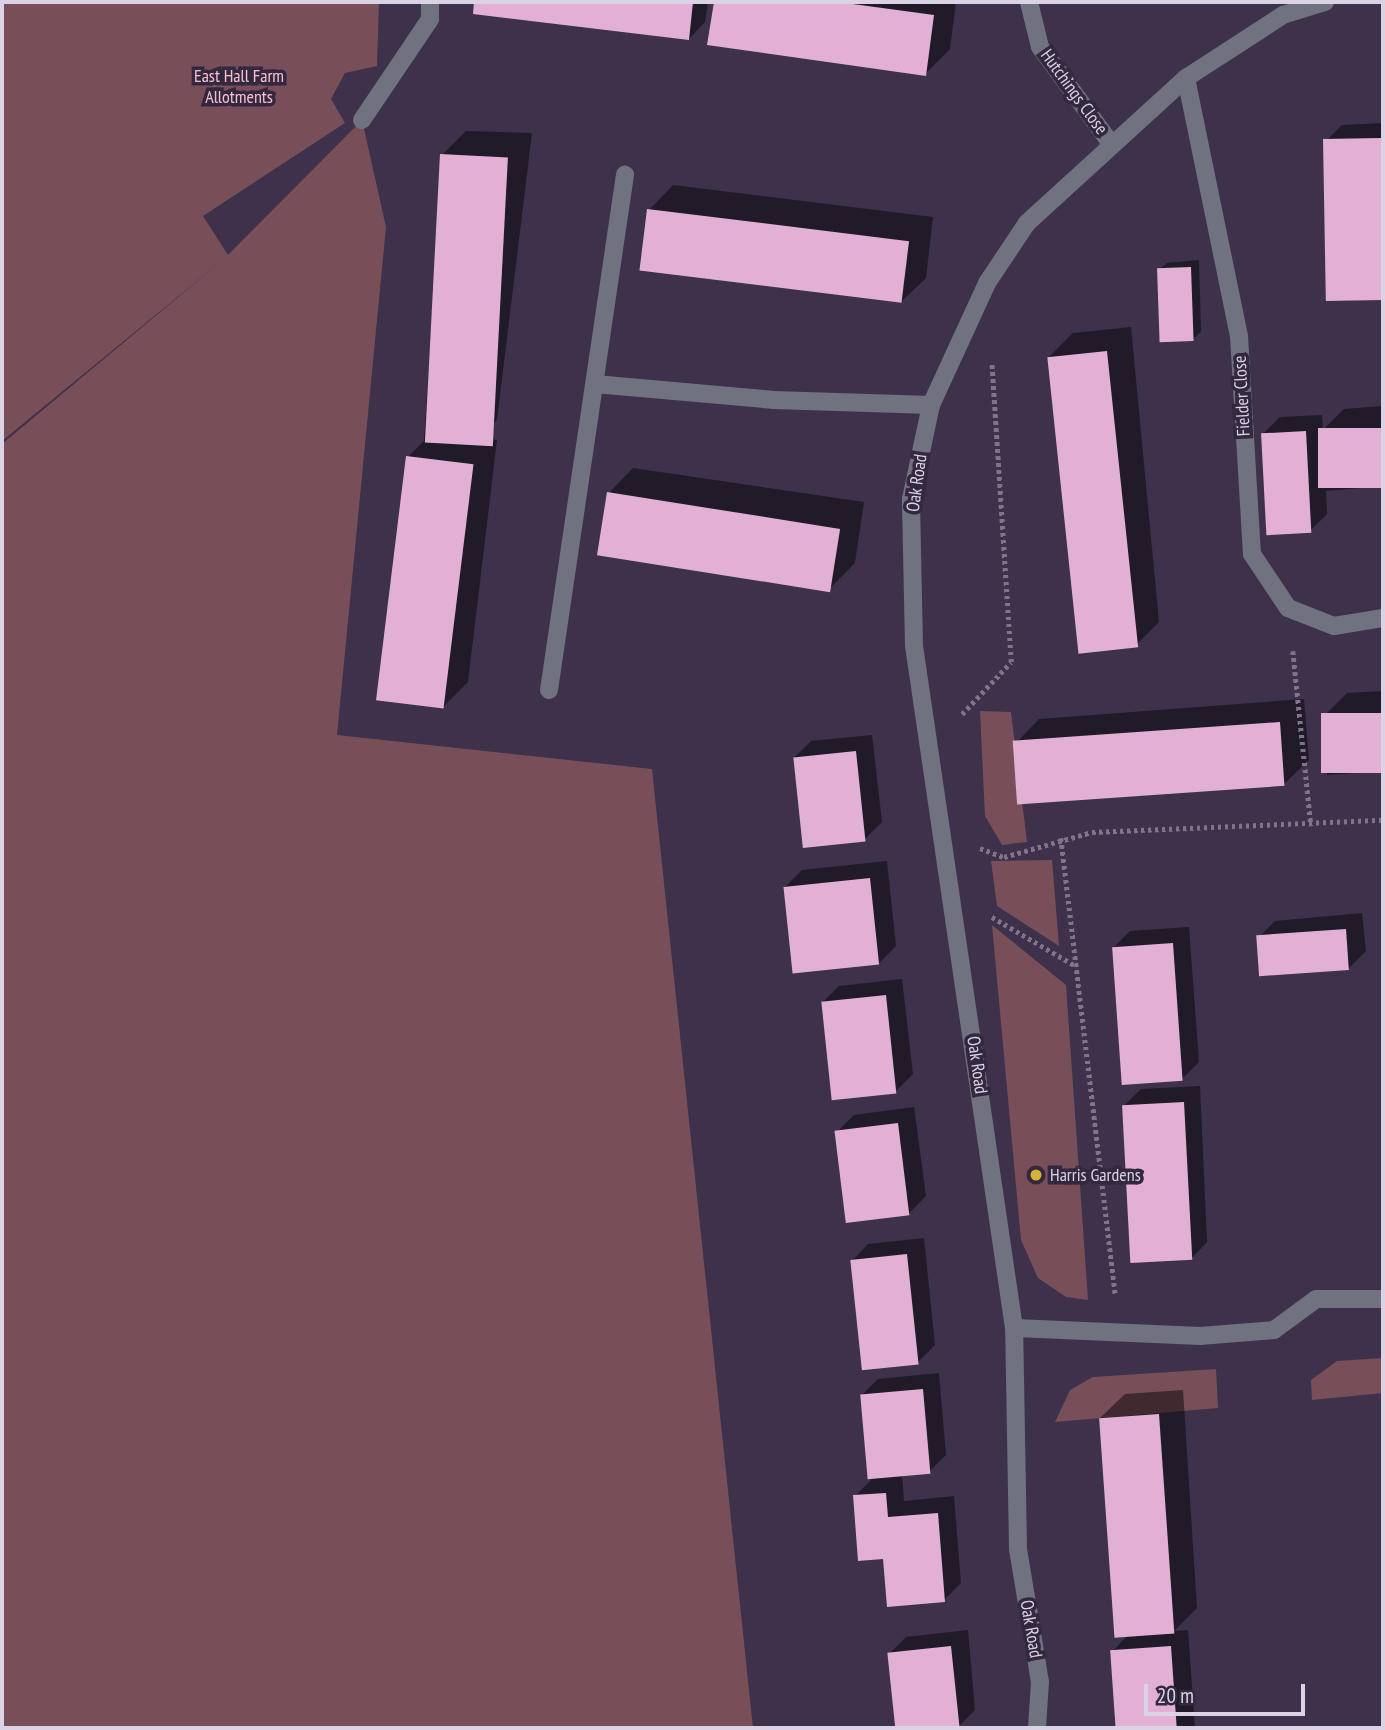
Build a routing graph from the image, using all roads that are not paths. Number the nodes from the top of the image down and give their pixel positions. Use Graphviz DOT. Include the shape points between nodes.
graph roads {
  1 [pos="430,2"];
  2 [pos="1029,2"];
  3 [pos="1325,2"];
  4 [pos="1282,8"];
  5 [pos="1186,78"];
  6 [pos="362,120"];
  7 [pos="1109,141"];
  8 [pos="625,175"];
  9 [pos="595,384"];
  10 [pos="931,405"];
  11 [pos="1383,618"];
  12 [pos="550,690"];
  13 [pos="1383,1299"];
  14 [pos="1014,1328"];
  15 [pos="1037,1728"];
  1 -- 6 [label="street" via="430,19"];
  2 -- 7 [label="street, Hutchings Close" via="1040,47"];
  3 -- 4 [label="street, Oak Road"];
  4 -- 5 [label="street, Oak Road"];
  5 -- 7 [label="street, Oak Road"];
  5 -- 11 [label="street, Fielder Close" via="1239,336 1252,554 1288,608 1334,626"];
  7 -- 10 [label="street, Oak Road" via="1027,223 987,283"];
  8 -- 9 [label="street"];
  9 -- 10 [label="street" via="774,400"];
  9 -- 12 [label="street"];
  10 -- 14 [label="street, Oak Road" via="911,499 914,646"];
  13 -- 14 [label="street" via="1316,1299 1274,1330 1200,1336 1120,1329"];
  14 -- 15 [label="street, Oak Road" via="1018,1549 1040,1682"];
}
